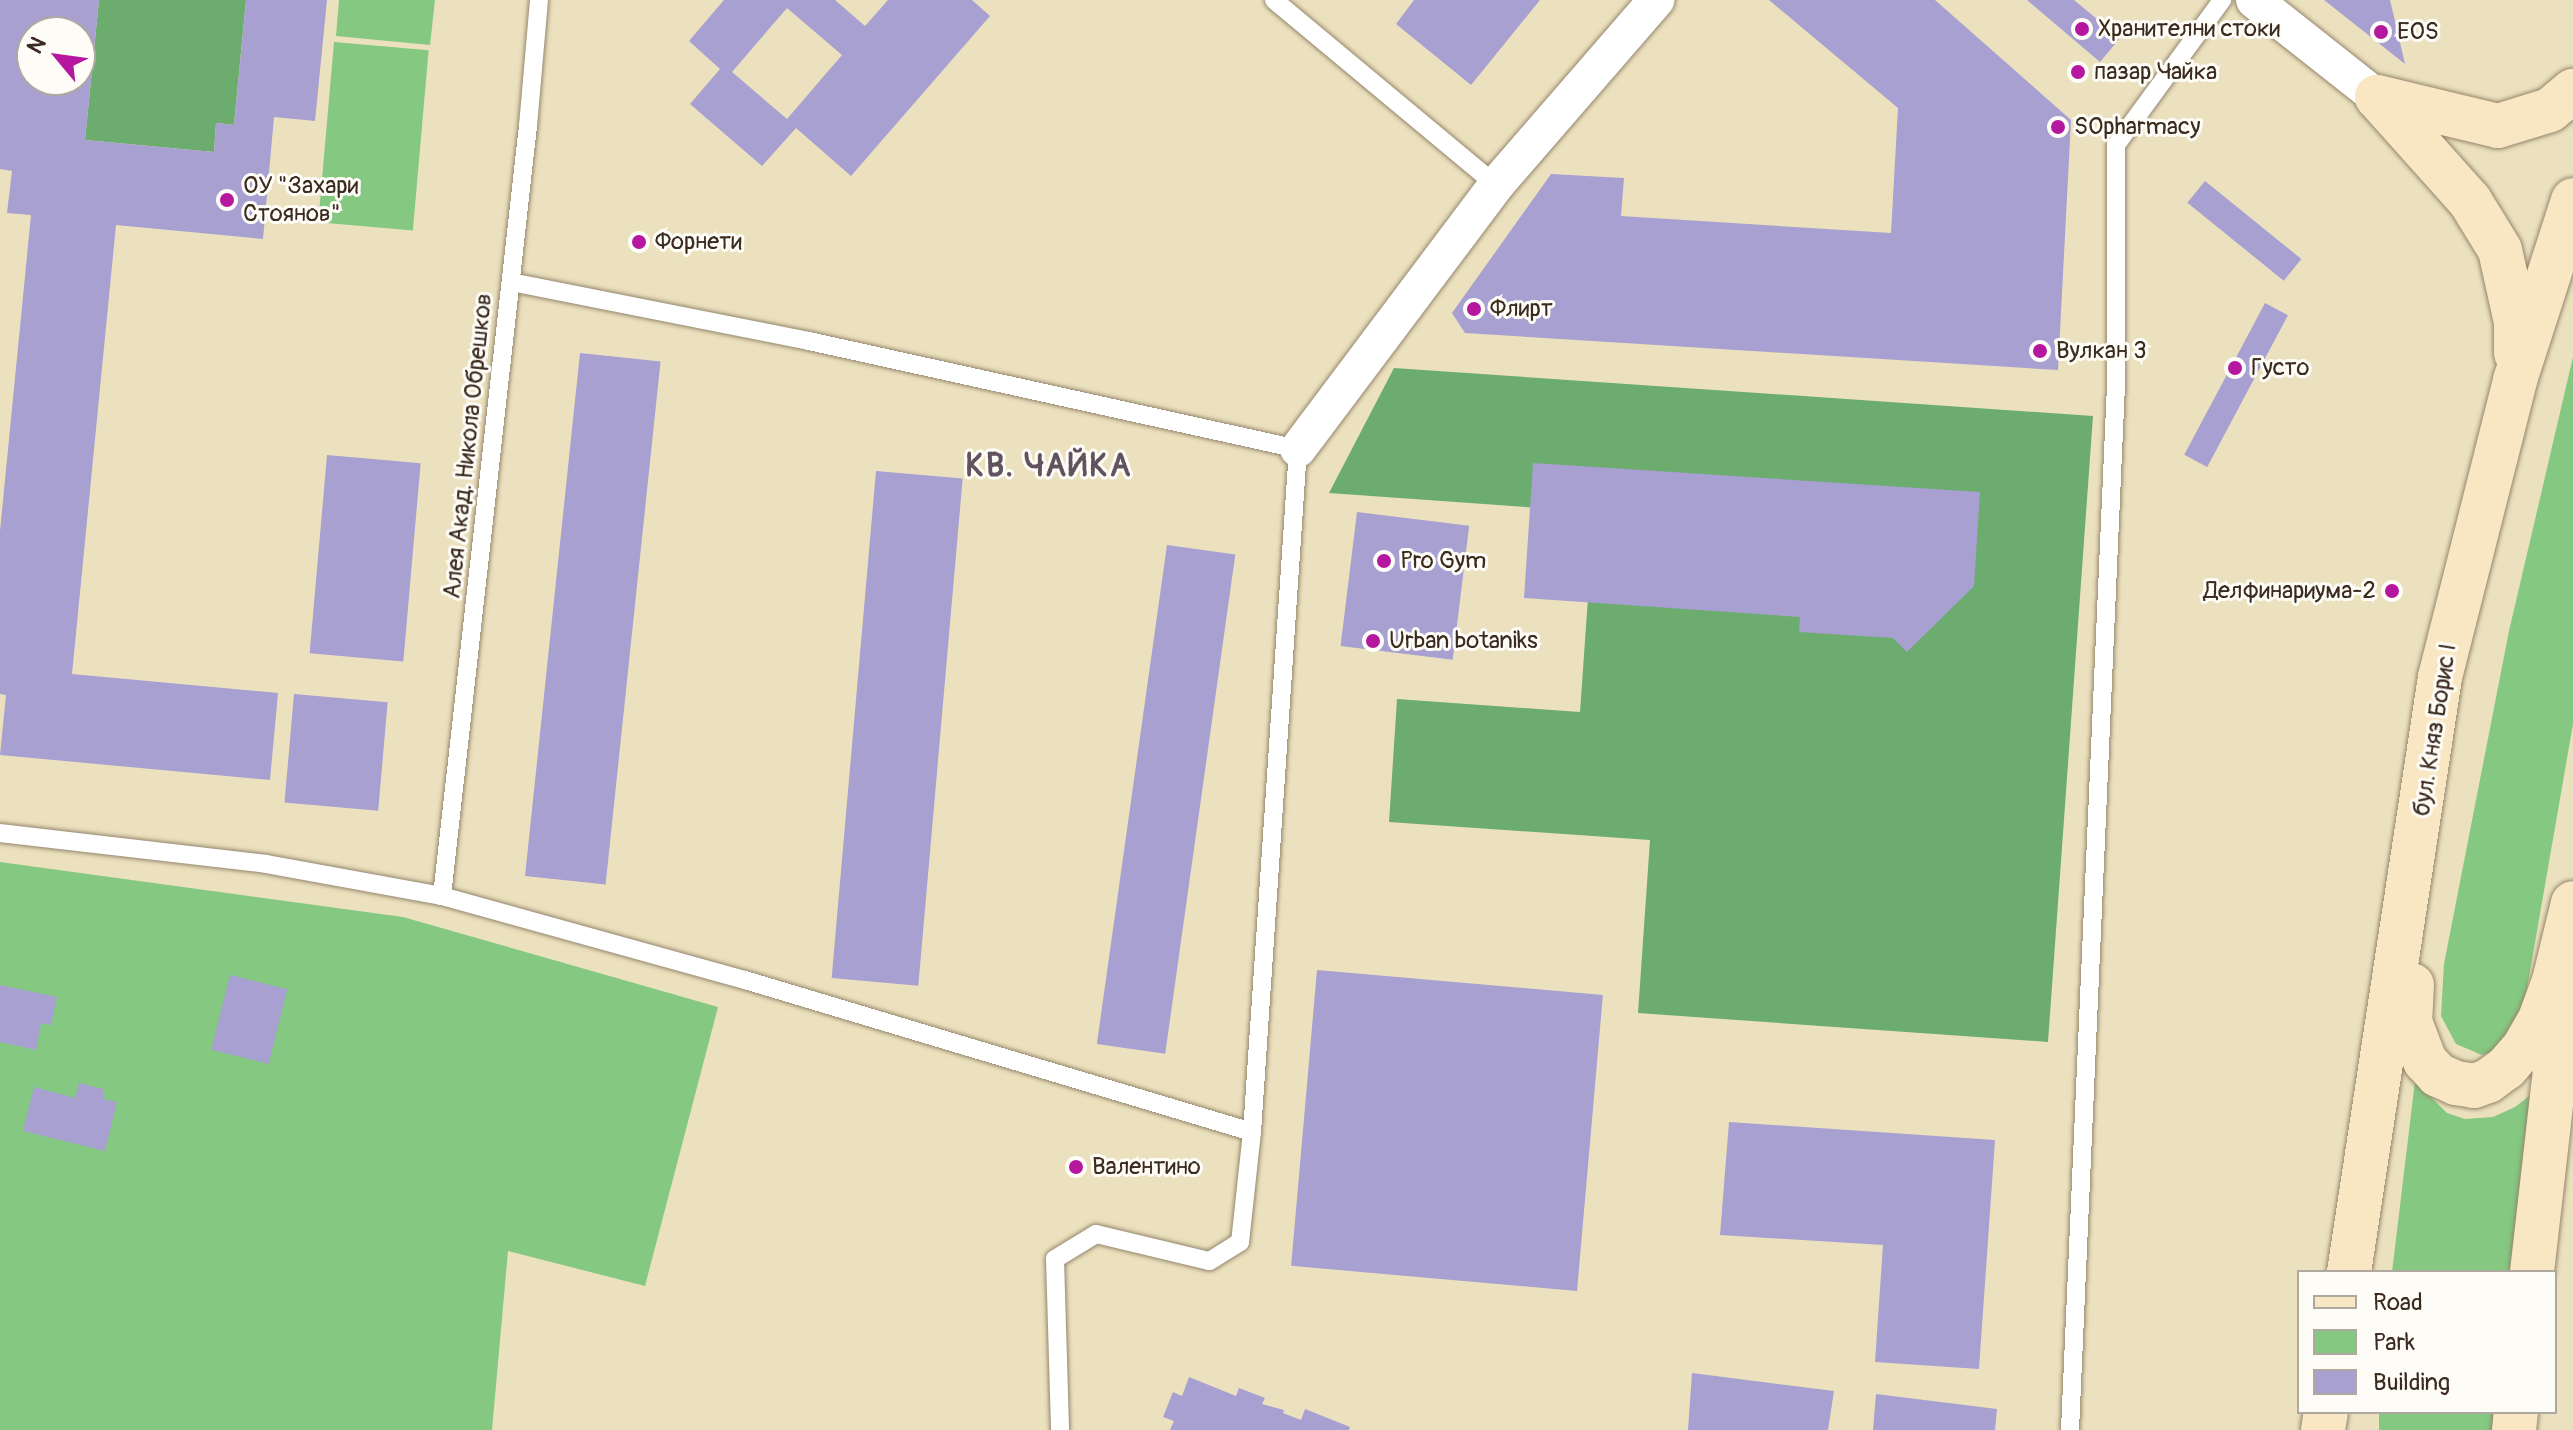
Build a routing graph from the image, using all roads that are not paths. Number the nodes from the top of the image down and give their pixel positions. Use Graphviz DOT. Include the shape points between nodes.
graph roads {
  1 [pos="539,0"];
  2 [pos="1274,0"];
  3 [pos="1656,0"];
  4 [pos="2222,0"];
  5 [pos="2254,0"];
  6 [pos="2573,91"];
  7 [pos="2377,97"];
  8 [pos="1496,185"];
  9 [pos="2573,200"];
  10 [pos="511,282"];
  11 [pos="2515,380"];
  12 [pos="1298,449"];
  13 [pos="0,833"];
  14 [pos="2417,842"];
  15 [pos="442,896"];
  16 [pos="2573,903"];
  17 [pos="2573,923"];
  18 [pos="1252,1132"];
  19 [pos="2349,1270"];
  20 [pos="2532,1270"];
  21 [pos="1060,1430"];
  22 [pos="2070,1430"];
  1 -- 10 [label="lane, Алея Акад. Никола Обрешков"];
  2 -- 8 [label="lane"];
  3 -- 8 [label="street"];
  4 -- 22 [label="lane" via="2116,145 2116,385"];
  5 -- 7 [label="street"];
  6 -- 7 [label="main road" via="2550,110 2498,126"];
  7 -- 11 [label="main road" via="2470,201 2500,250 2516,322"];
  8 -- 12 [label="street"];
  9 -- 11 [label="main road, бул. Княз Борис I"];
  10 -- 12 [label="lane" via="809,341"];
  10 -- 15 [label="lane, Алея Акад. Никола Обрешков"];
  11 -- 14 [label="main road, бул. Княз Борис I" via="2440,677"];
  12 -- 18 [label="lane"];
  13 -- 15 [label="lane" via="266,864"];
  14 -- 16 [label="main road" via="2410,1022 2425,1061 2456,1083 2474,1086 2488,1081 2524,1047 2554,981"];
  14 -- 19 [label="main road, бул. Княз Борис I"];
  15 -- 18 [label="lane" via="745,980"];
  17 -- 20 [label="main road"];
  18 -- 21 [label="lane" via="1240,1242 1209,1261 1096,1234 1055,1259"];
}
